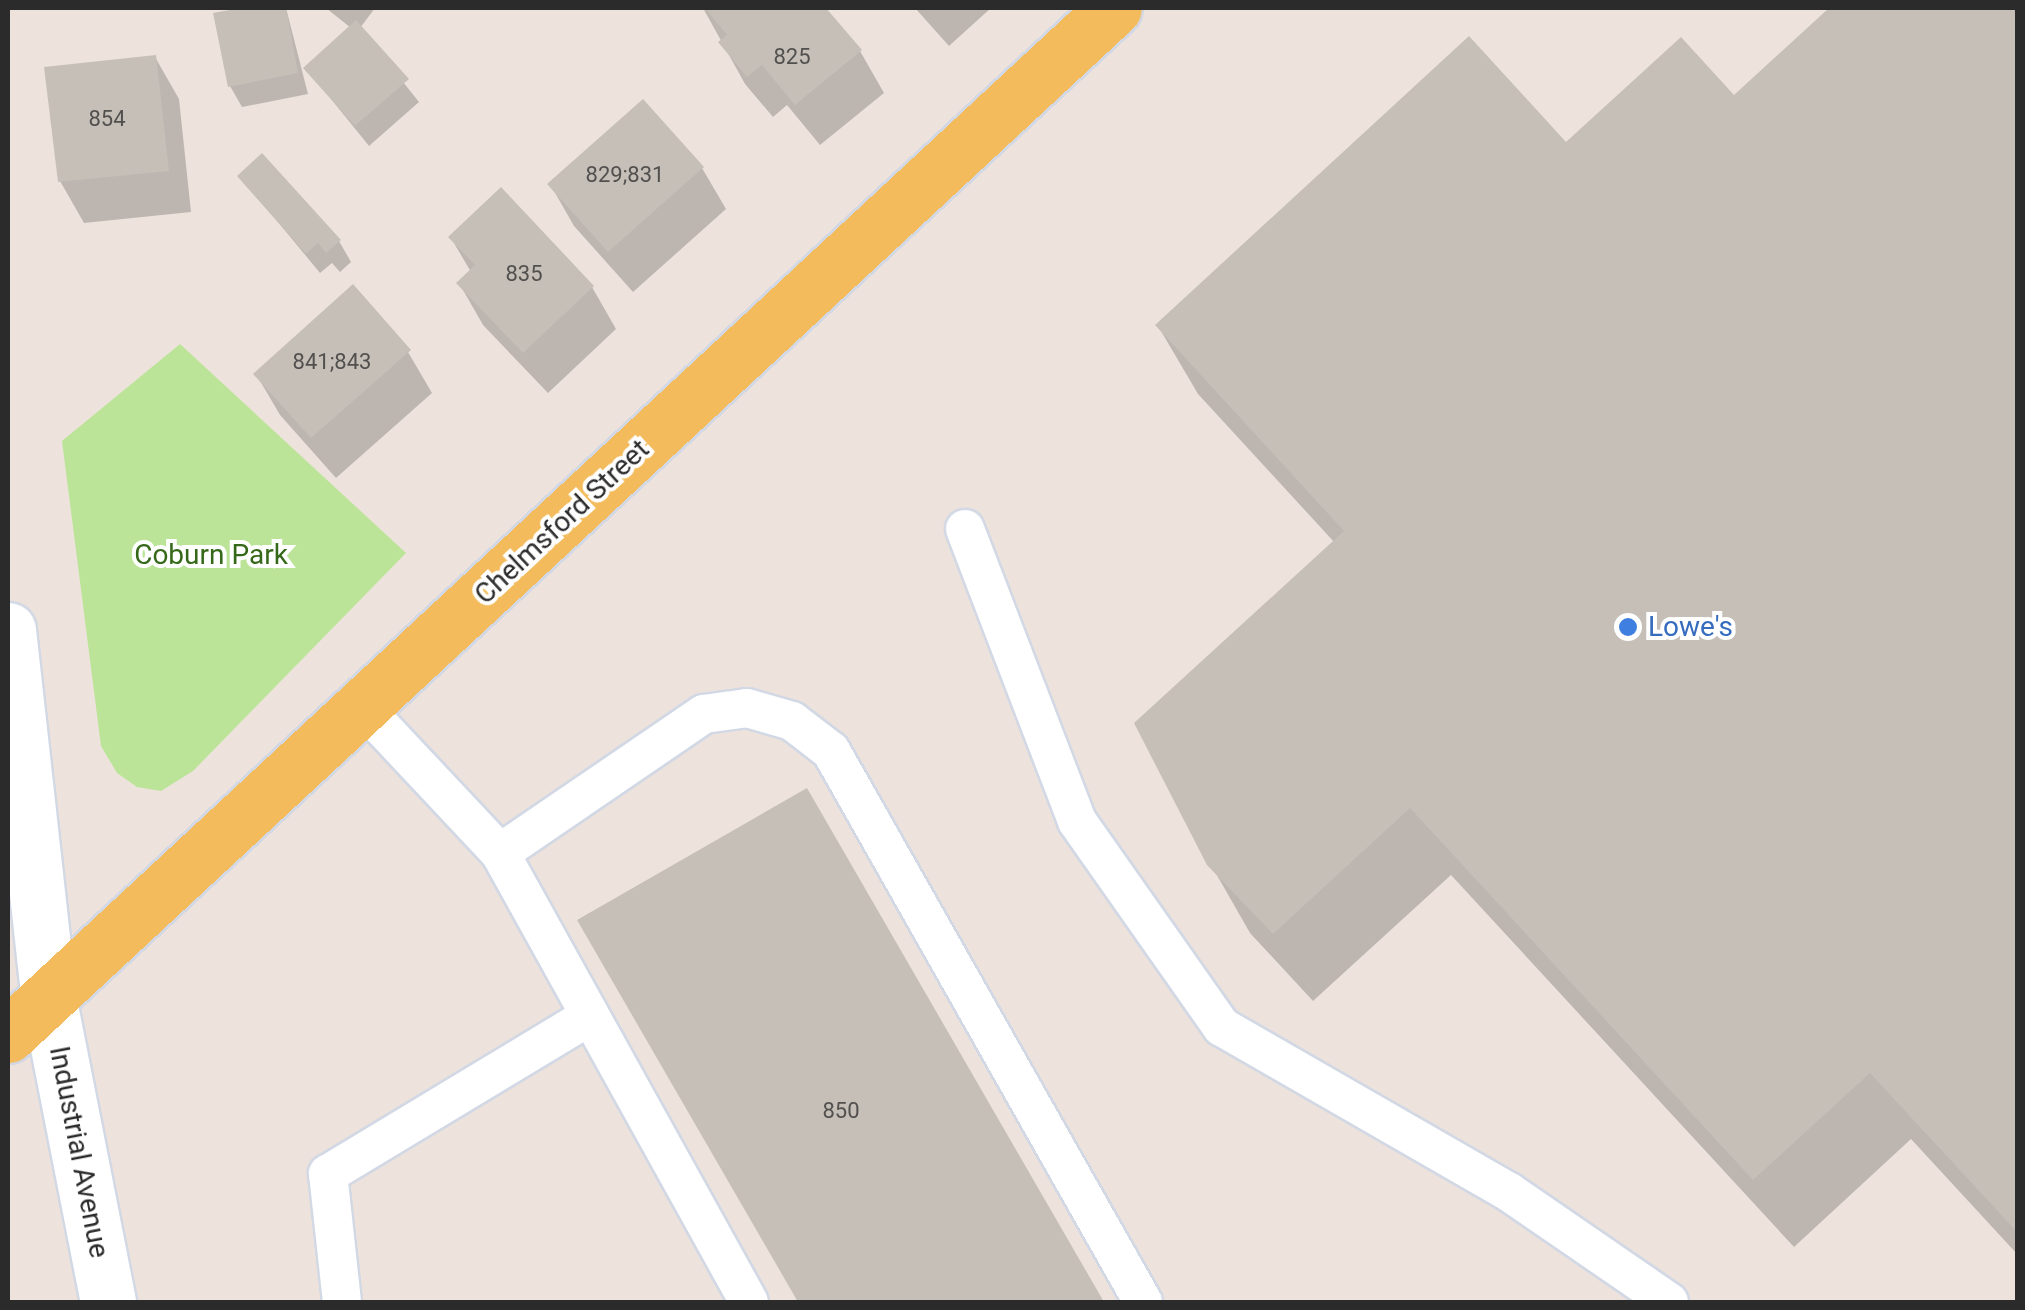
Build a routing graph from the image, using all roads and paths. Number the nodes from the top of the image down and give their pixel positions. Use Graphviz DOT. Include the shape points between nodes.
graph roads {
  1 [pos="1114,8"];
  2 [pos="965,529"];
  3 [pos="8,630"];
  4 [pos="363,707"];
  5 [pos="500,853"];
  6 [pos="50,1001"];
  7 [pos="590,1016"];
  8 [pos="8,1035"];
  9 [pos="108,1302"];
  10 [pos="342,1302"];
  11 [pos="748,1302"];
  12 [pos="1142,1302"];
  13 [pos="1669,1302"];
  1 -- 4 [label="main road, Chelmsford Street"];
  2 -- 13 [label="lane" via="1077,821 1222,1027 1509,1192"];
  3 -- 6 [label="main road, Industrial Avenue"];
  4 -- 5 [label="lane"];
  4 -- 6 [label="main road, Chelmsford Street"];
  5 -- 7 [label="lane"];
  5 -- 12 [label="lane" via="704,714 747,708 792,721 831,751"];
  6 -- 8 [label="main road, Chelmsford Street"];
  6 -- 9 [label="main road, Industrial Avenue"];
  7 -- 10 [label="lane" via="328,1174"];
  7 -- 11 [label="lane"];
}
